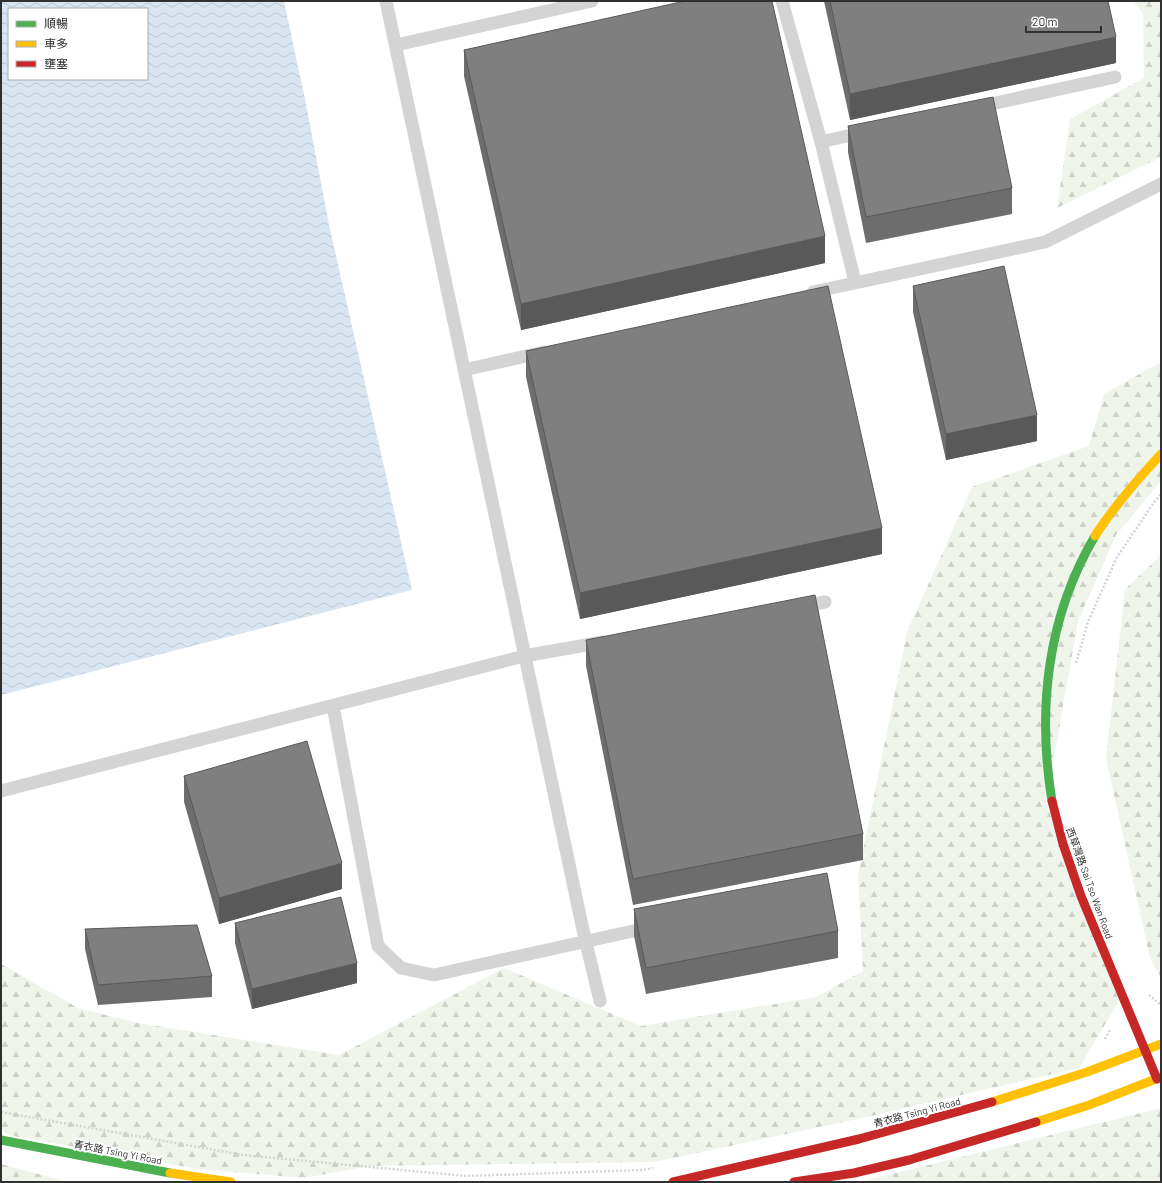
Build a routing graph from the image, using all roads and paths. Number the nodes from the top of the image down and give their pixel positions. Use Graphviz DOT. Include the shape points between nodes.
graph roads {
  1 [pos="386,1"];
  2 [pos="592,1"];
  3 [pos="782,1"];
  4 [pos="396,45"];
  5 [pos="1115,77"];
  6 [pos="968,109"];
  7 [pos="875,130"];
  8 [pos="821,142"];
  9 [pos="1161,184"];
  10 [pos="855,282"];
  11 [pos="802,294"];
  12 [pos="556,349"];
  13 [pos="464,370"];
  14 [pos="1161,454"];
  15 [pos="1161,494"];
  16 [pos="825,602"];
  17 [pos="786,609"];
  18 [pos="617,640"];
  19 [pos="524,656"];
  20 [pos="1075,665"];
  21 [pos="333,706"];
  22 [pos="1,791"];
  23 [pos="663,924"];
  24 [pos="586,942"];
  25 [pos="1148,994"];
  26 [pos="600,1001"];
  27 [pos="1161,1005"];
  28 [pos="1111,1027"];
  29 [pos="1101,1044"];
  30 [pos="1161,1044"];
  31 [pos="1146,1051"];
  32 [pos="1159,1078"];
  33 [pos="1,1112"];
  34 [pos="1,1140"];
  35 [pos="658,1166"];
  36 [pos="231,1182"];
  37 [pos="674,1182"];
  38 [pos="794,1182"];
  1 -- 4 [label="lane"];
  2 -- 4 [label="lane"];
  3 -- 8 [label="lane"];
  4 -- 13 [label="lane"];
  5 -- 6 [label="lane"];
  7 -- 8 [label="lane"];
  8 -- 10 [label="lane"];
  9 -- 10 [label="lane" via="1045,242"];
  10 -- 11 [label="lane"];
  12 -- 13 [label="lane"];
  13 -- 19 [label="lane"];
  14 -- 31 [label="main road, 西草灣路 Sai Tso Wan Road" via="1135,481 1112,512 1092,542 1076,574 1050,654 1044,732 1053,807 1062,840 1092,924"];
  15 -- 20 [label="path" via="1117,557 1088,622"];
  16 -- 17 [label="lane"];
  18 -- 19 [label="lane"];
  19 -- 21 [label="lane"];
  19 -- 24 [label="lane"];
  21 -- 22 [label="lane"];
  21 -- 24 [label="lane" via="378,946 401,968 434,975"];
  23 -- 24 [label="lane"];
  24 -- 26 [label="lane"];
  25 -- 27 [label="path"];
  28 -- 29 [label="path"];
  30 -- 31 [label="main road, 青衣路 Tsing Yi Road"];
  31 -- 32 [label="main road, 西草灣路 Sai Tso Wan Road"];
  31 -- 37 [label="main road, 青衣路 Tsing Yi Road" via="1070,1078 930,1121"];
  32 -- 38 [label="main road" via="1068,1112 909,1160 854,1173"];
  33 -- 35 [label="path" via="243,1155 466,1176 643,1170"];
  34 -- 36 [label="main road, 青衣路 Tsing Yi Road" via="153,1170"];
}
